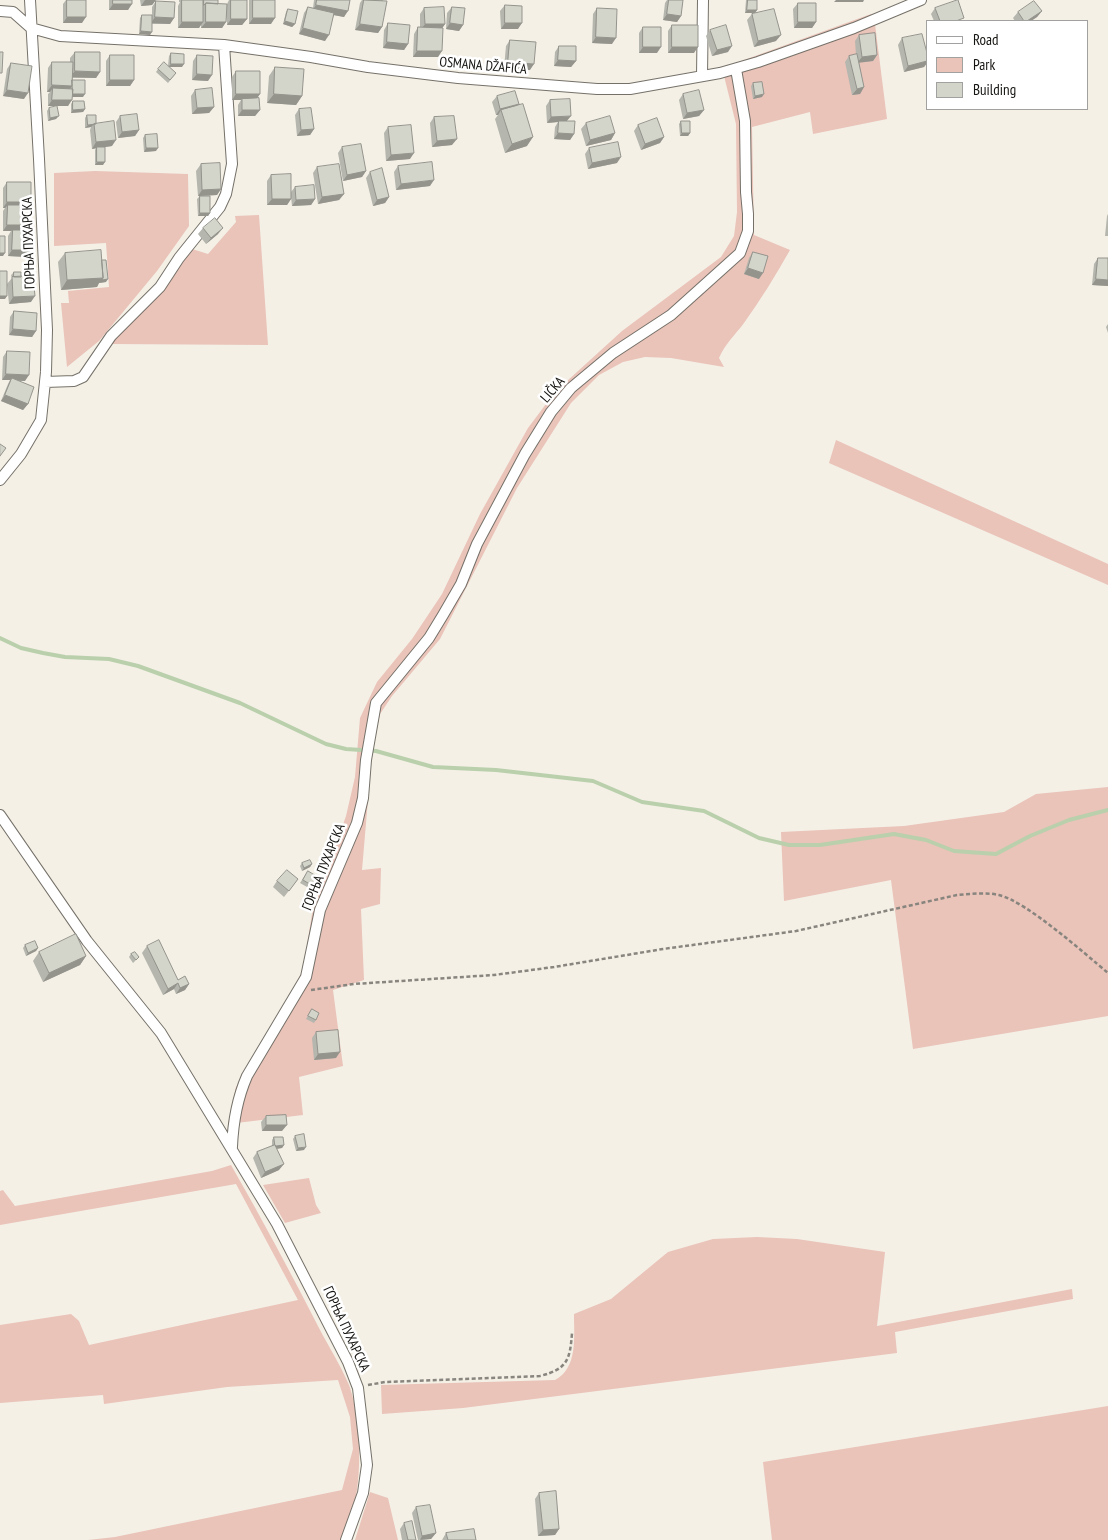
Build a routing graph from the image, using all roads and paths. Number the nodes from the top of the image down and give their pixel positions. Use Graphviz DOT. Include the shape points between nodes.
graph roads {
  1 [pos="30,0"];
  2 [pos="703,0"];
  3 [pos="921,0"];
  4 [pos="0,11"];
  5 [pos="32,28"];
  6 [pos="224,46"];
  7 [pos="736,68"];
  8 [pos="702,76"];
  9 [pos="45,382"];
  10 [pos="0,480"];
  11 [pos="366,760"];
  12 [pos="0,814"];
  13 [pos="1108,973"];
  14 [pos="298,992"];
  15 [pos="232,1146"];
  16 [pos="572,1333"];
  17 [pos="358,1388"];
  18 [pos="346,1540"];
  1 -- 5 [label="street, ГОРЊА ПУХАРСКА"];
  2 -- 8 [label="street"];
  3 -- 7 [label="street, OSMANA DŽAFIĆA" via="854,28"];
  4 -- 5 [label="street" via="13,12"];
  5 -- 6 [label="street, OSMANA DŽAFIĆA" via="60,36"];
  5 -- 9 [label="street, ГОРЊА ПУХАРСКА" via="47,330"];
  6 -- 8 [label="street, OSMANA DŽAFIĆA" via="449,77 597,89 630,89"];
  6 -- 9 [label="street" via="232,164 220,207 183,251 160,286 111,336 84,377 74,381"];
  7 -- 8 [label="street, OSMANA DŽAFIĆA"];
  7 -- 11 [label="street, LIČKA" via="745,121 748,214 748,231 740,254 671,315 612,353 571,388 551,412 477,544 461,584 443,615 429,638 376,703"];
  9 -- 10 [label="street, ГОРЊА ПУХАРСКА" via="42,420"];
  11 -- 14 [label="street, ГОРЊА ПУХАРСКА" via="357,823 320,910 306,977"];
  12 -- 15 [label="street, ГОРЊА ПУХАРСКА" via="87,941 161,1033"];
  13 -- 14 [label="path" via="1027,909 1000,895 976,893 796,932 494,975 354,984"];
  14 -- 15 [label="street, ГОРЊА ПУХАРСКА" via="247,1076 237,1108"];
  15 -- 17 [label="street, ГОРЊА ПУХАРСКА" via="312,1290"];
  16 -- 17 [label="path" via="570,1356 561,1368 540,1376 385,1382"];
  17 -- 18 [label="street, ГОРЊА ПУХАРСКА" via="367,1465 363,1493"];
}
